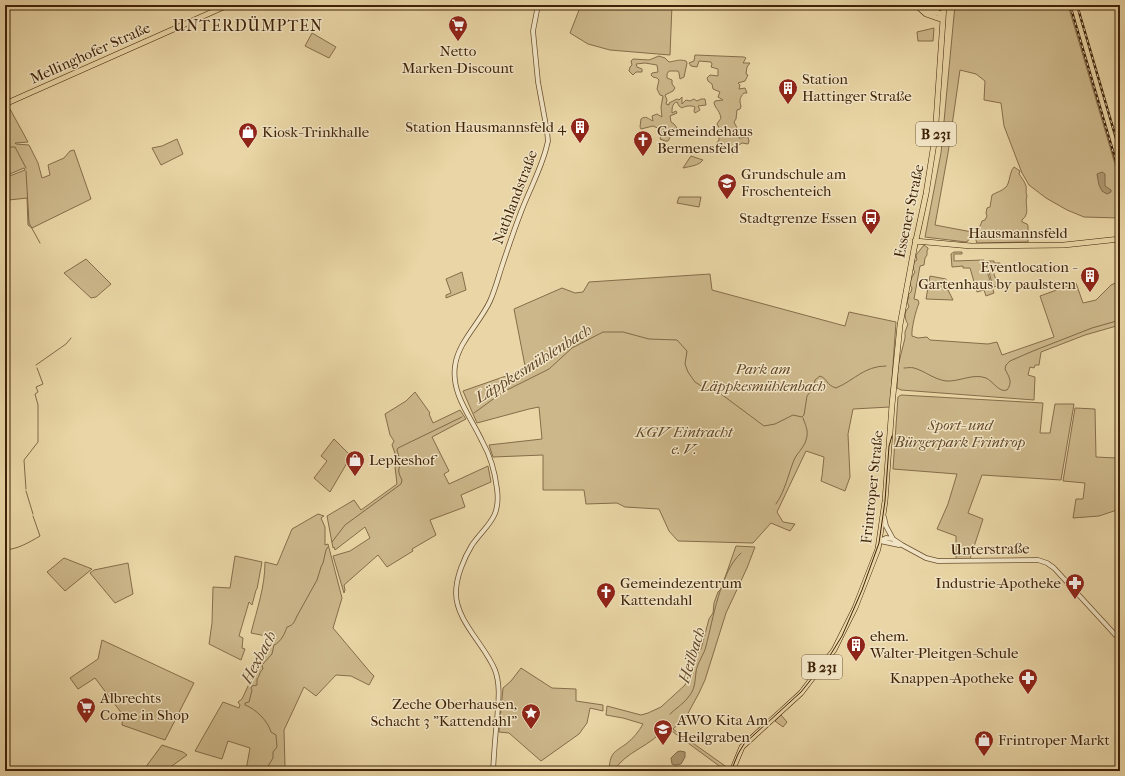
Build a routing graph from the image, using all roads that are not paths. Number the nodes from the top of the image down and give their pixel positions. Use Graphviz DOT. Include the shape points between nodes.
graph roads {
  1 [pos="228,5"];
  2 [pos="422,5"];
  3 [pos="445,5"];
  4 [pos="538,5"];
  5 [pos="936,5"];
  6 [pos="944,5"];
  7 [pos="917,6"];
  8 [pos="927,10"];
  9 [pos="943,20"];
  10 [pos="5,104"];
  11 [pos="1120,239"];
  12 [pos="915,241"];
  13 [pos="900,325"];
  14 [pos="884,517"];
  15 [pos="893,539"];
  16 [pos="880,541"];
  17 [pos="902,545"];
  18 [pos="1120,640"];
  19 [pos="493,771"];
  20 [pos="732,771"];
  1 -- 10 [label="main road, Mellinghofer Straße"];
  2 -- 3 [label="main road"];
  4 -- 19 [label="street, Nathlandstraße" via="533,31 547,146 493,293 479,321 459,350 454,375 461,400 490,458 497,490 497,505 492,522 472,545 462,565 456,593 460,611 492,664 497,678 499,695"];
  5 -- 8 [label="main road"];
  6 -- 9 [label="main road, Essener Straße / B 231"];
  7 -- 8 [label="main road"];
  7 -- 9 [label="main road" via="926,14"];
  8 -- 9 [label="main road" via="939,13"];
  9 -- 12 [label="main road, Essener Straße / B 231" via="935,137"];
  11 -- 12 [label="main road, Hausmannsfeld" via="1064,245 971,246"];
  12 -- 13 [label="main road, Essener Straße / B 231"];
  13 -- 14 [label="main road, Frintroper Straße / B 231" via="895,360"];
  14 -- 15 [label="street"];
  14 -- 16 [label="main road, Frintroper Straße / B 231"];
  15 -- 16 [label="street" via="886,538"];
  15 -- 17 [label="street, Unterstraße"];
  16 -- 17 [label="street, Unterstraße"];
  16 -- 20 [label="main road, Frintroper Straße / B 231" via="855,608 834,650 801,693 744,745"];
  17 -- 18 [label="street, Unterstraße" via="938,562 1044,562 1054,568"];
}
